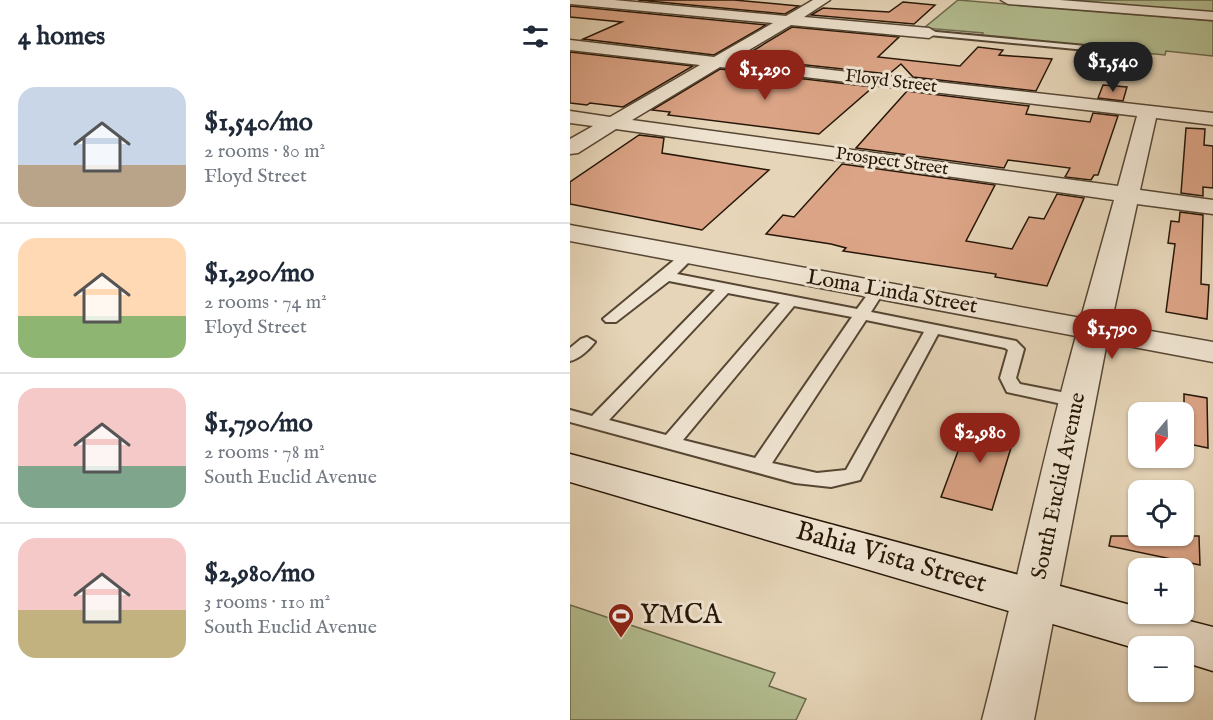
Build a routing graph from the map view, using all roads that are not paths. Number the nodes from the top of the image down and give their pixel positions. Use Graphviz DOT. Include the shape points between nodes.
graph roads {
  1 [pos="570,0"];
  2 [pos="823,0"];
  3 [pos="1008,0"];
  4 [pos="1213,16"];
  5 [pos="787,20"];
  6 [pos="929,33"];
  7 [pos="570,45"];
  8 [pos="1086,48"];
  9 [pos="717,62"];
  10 [pos="1148,112"];
  11 [pos="570,117"];
  12 [pos="1213,119"];
  13 [pos="612,123"];
  14 [pos="570,148"];
  15 [pos="1126,195"];
  16 [pos="1213,207"];
  17 [pos="570,233"];
  18 [pos="679,264"];
  19 [pos="724,289"];
  20 [pos="878,290"];
  21 [pos="790,301"];
  22 [pos="862,315"];
  23 [pos="611,319"];
  24 [pos="933,329"];
  25 [pos="1094,329"];
  26 [pos="587,342"];
  27 [pos="1213,352"];
  28 [pos="570,356"];
  29 [pos="1076,401"];
  30 [pos="570,416"];
  31 [pos="596,423"];
  32 [pos="670,443"];
  33 [pos="760,466"];
  34 [pos="570,468"];
  35 [pos="1036,599"];
  36 [pos="1213,649"];
  37 [pos="1008,720"];
  1 -- 5 [label="street"];
  2 -- 5 [label="street"];
  3 -- 4 [label="street"];
  5 -- 6 [label="street"];
  5 -- 9 [label="street"];
  6 -- 8 [label="lane"];
  7 -- 9 [label="street, Floyd Street"];
  9 -- 10 [label="street, Floyd Street"];
  9 -- 13 [label="street"];
  10 -- 12 [label="street, Floyd Street"];
  10 -- 15 [label="street, South Euclid Avenue"];
  11 -- 13 [label="street, Prospect Street"];
  13 -- 14 [label="street"];
  13 -- 15 [label="street, Prospect Street"];
  15 -- 16 [label="street, Prospect Street"];
  15 -- 25 [label="street, South Euclid Avenue"];
  17 -- 18 [label="street, Loma Linda Street"];
  18 -- 19 [label="lane" via="673,279"];
  18 -- 20 [label="street, Loma Linda Street"];
  18 -- 23 [label="lane"];
  19 -- 21 [label="lane"];
  19 -- 31 [label="lane"];
  20 -- 22 [label="lane"];
  20 -- 25 [label="street, Loma Linda Street"];
  21 -- 22 [label="lane"];
  21 -- 32 [label="lane"];
  22 -- 24 [label="lane"];
  22 -- 33 [label="lane"];
  24 -- 29 [label="lane" via="1010,344 1016,349 1008,378 1013,388"];
  24 -- 33 [label="lane" via="853,475 821,482"];
  25 -- 27 [label="street, Loma Linda Street"];
  25 -- 29 [label="street, South Euclid Avenue"];
  26 -- 28 [label="lane"];
  29 -- 35 [label="street, South Euclid Avenue"];
  30 -- 31 [label="lane"];
  31 -- 32 [label="lane"];
  32 -- 33 [label="lane"];
  34 -- 35 [label="street, Bahia Vista Street"];
  35 -- 36 [label="street, Bahia Vista Street"];
  35 -- 37 [label="street, South Euclid Avenue"];
}
